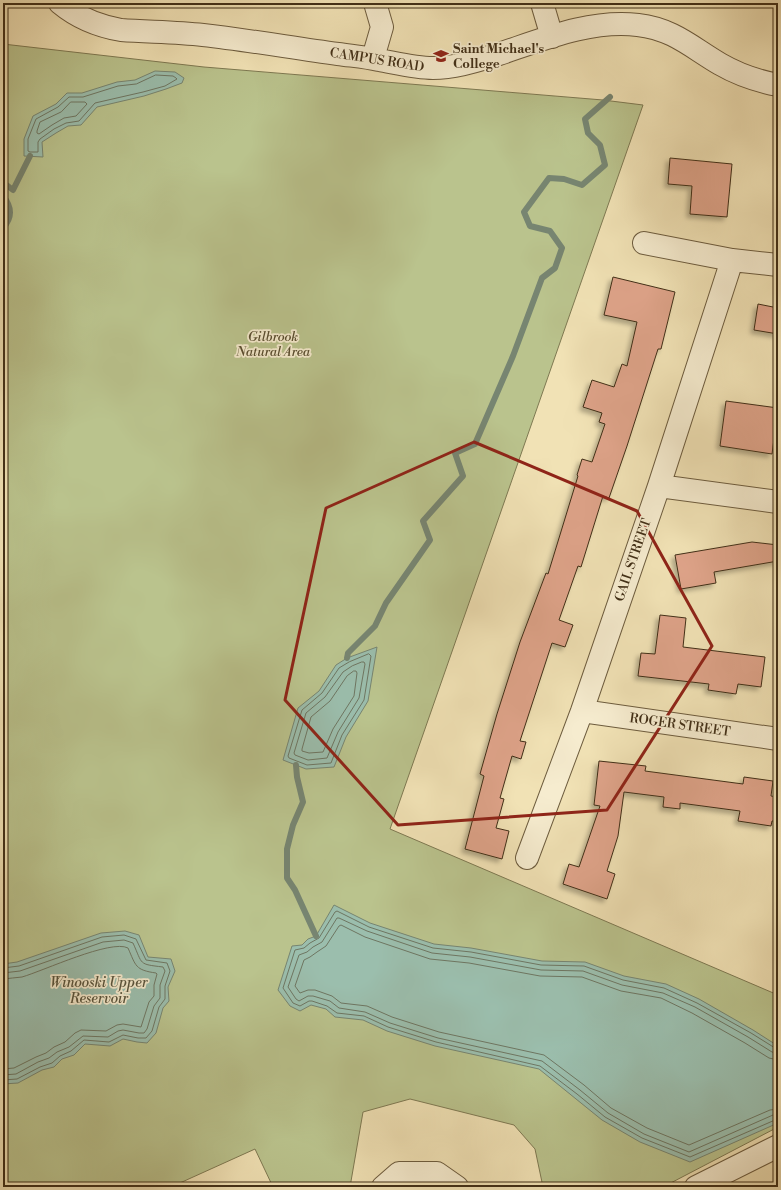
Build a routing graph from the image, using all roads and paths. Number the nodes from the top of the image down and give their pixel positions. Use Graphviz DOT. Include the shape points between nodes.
graph roads {
  1 [pos="60,3"];
  2 [pos="375,3"];
  3 [pos="542,3"];
  4 [pos="552,37"];
  5 [pos="373,58"];
  6 [pos="778,85"];
  7 [pos="644,243"];
  8 [pos="732,260"];
  9 [pos="778,265"];
  10 [pos="659,486"];
  11 [pos="778,502"];
  12 [pos="582,711"];
  13 [pos="778,739"];
  14 [pos="527,858"];
  15 [pos="778,1146"];
  16 [pos="384,1187"];
  17 [pos="458,1187"];
  18 [pos="696,1187"];
  1 -- 5 [label="street, CAMPUS ROAD" via="82,18 121,30 202,35"];
  2 -- 5 [label="street" via="382,28"];
  3 -- 4 [label="street"];
  4 -- 5 [label="street, CAMPUS ROAD" via="450,67 416,67"];
  4 -- 6 [label="street, CAMPUS ROAD" via="592,26 611,24 656,28 687,42 732,71"];
  7 -- 8 [label="street"];
  8 -- 9 [label="street"];
  8 -- 10 [label="street, GAIL STREET"];
  10 -- 11 [label="street"];
  10 -- 12 [label="street, GAIL STREET"];
  12 -- 13 [label="street, ROGER STREET"];
  12 -- 14 [label="street, GAIL STREET"];
  15 -- 18 [label="street"];
  16 -- 17 [label="street" via="399,1173 437,1173"];
}
